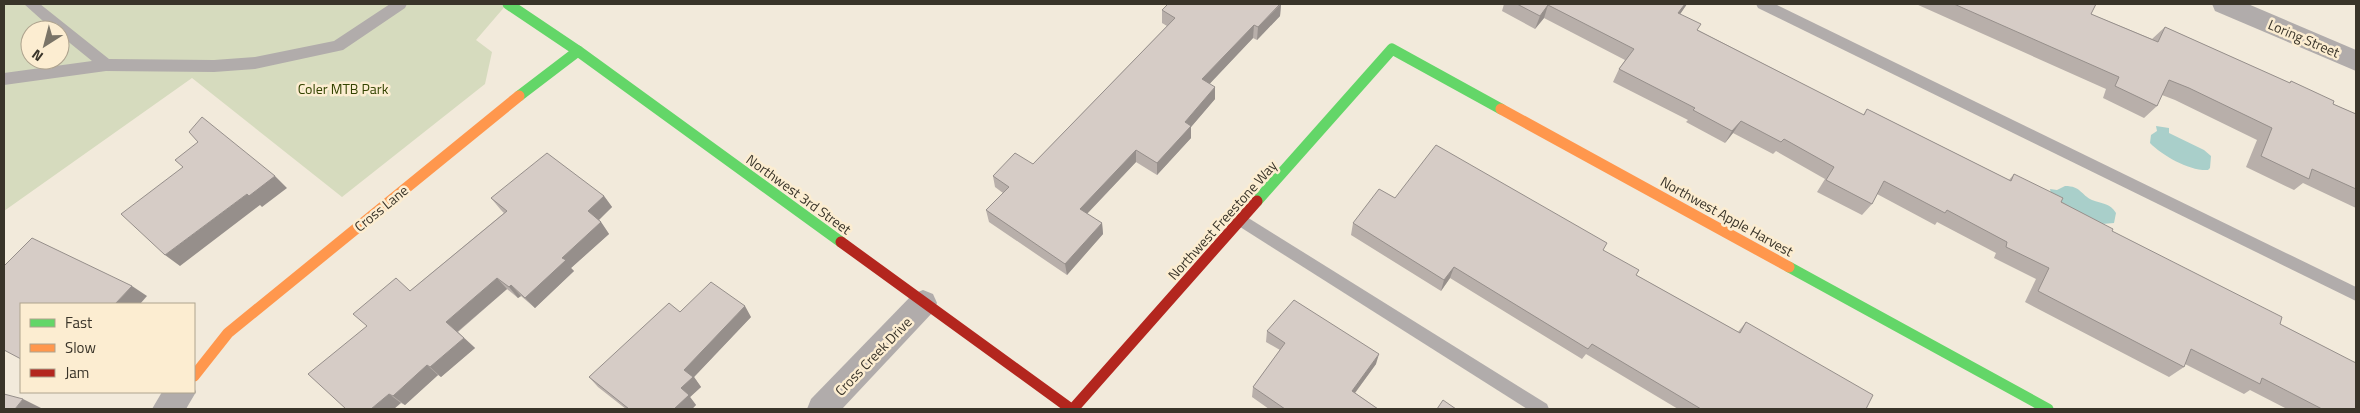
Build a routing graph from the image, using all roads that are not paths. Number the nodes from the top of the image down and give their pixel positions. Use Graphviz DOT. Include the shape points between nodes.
graph roads {
  1 [pos="31,4"];
  2 [pos="400,4"];
  3 [pos="508,4"];
  4 [pos="1763,4"];
  5 [pos="2224,4"];
  6 [pos="1392,49"];
  7 [pos="578,51"];
  8 [pos="2356,61"];
  9 [pos="106,65"];
  10 [pos="4,79"];
  11 [pos="1242,220"];
  12 [pos="2356,294"];
  13 [pos="924,303"];
  14 [pos="195,375"];
  15 [pos="180,393"];
  16 [pos="167,409"];
  17 [pos="822,409"];
  18 [pos="1072,409"];
  19 [pos="1541,409"];
  20 [pos="2048,409"];
  1 -- 9 [label="lane"];
  2 -- 9 [label="lane" via="338,46 255,63"];
  3 -- 7 [label="street, Northwest 3rd Street"];
  4 -- 12 [label="lane"];
  5 -- 8 [label="street, Loring Street"];
  6 -- 11 [label="street, Northwest Freestone Way"];
  6 -- 20 [label="street, Northwest Apple Harvest"];
  7 -- 13 [label="street, Northwest 3rd Street"];
  7 -- 14 [label="street, Cross Lane" via="488,120 228,333"];
  9 -- 10 [label="lane"];
  11 -- 18 [label="street, Northwest Freestone Way"];
  11 -- 19 [label="lane"];
  13 -- 17 [label="street, Cross Creek Drive"];
  13 -- 18 [label="street, Northwest 3rd Street"];
  15 -- 16 [label="street"];
}
